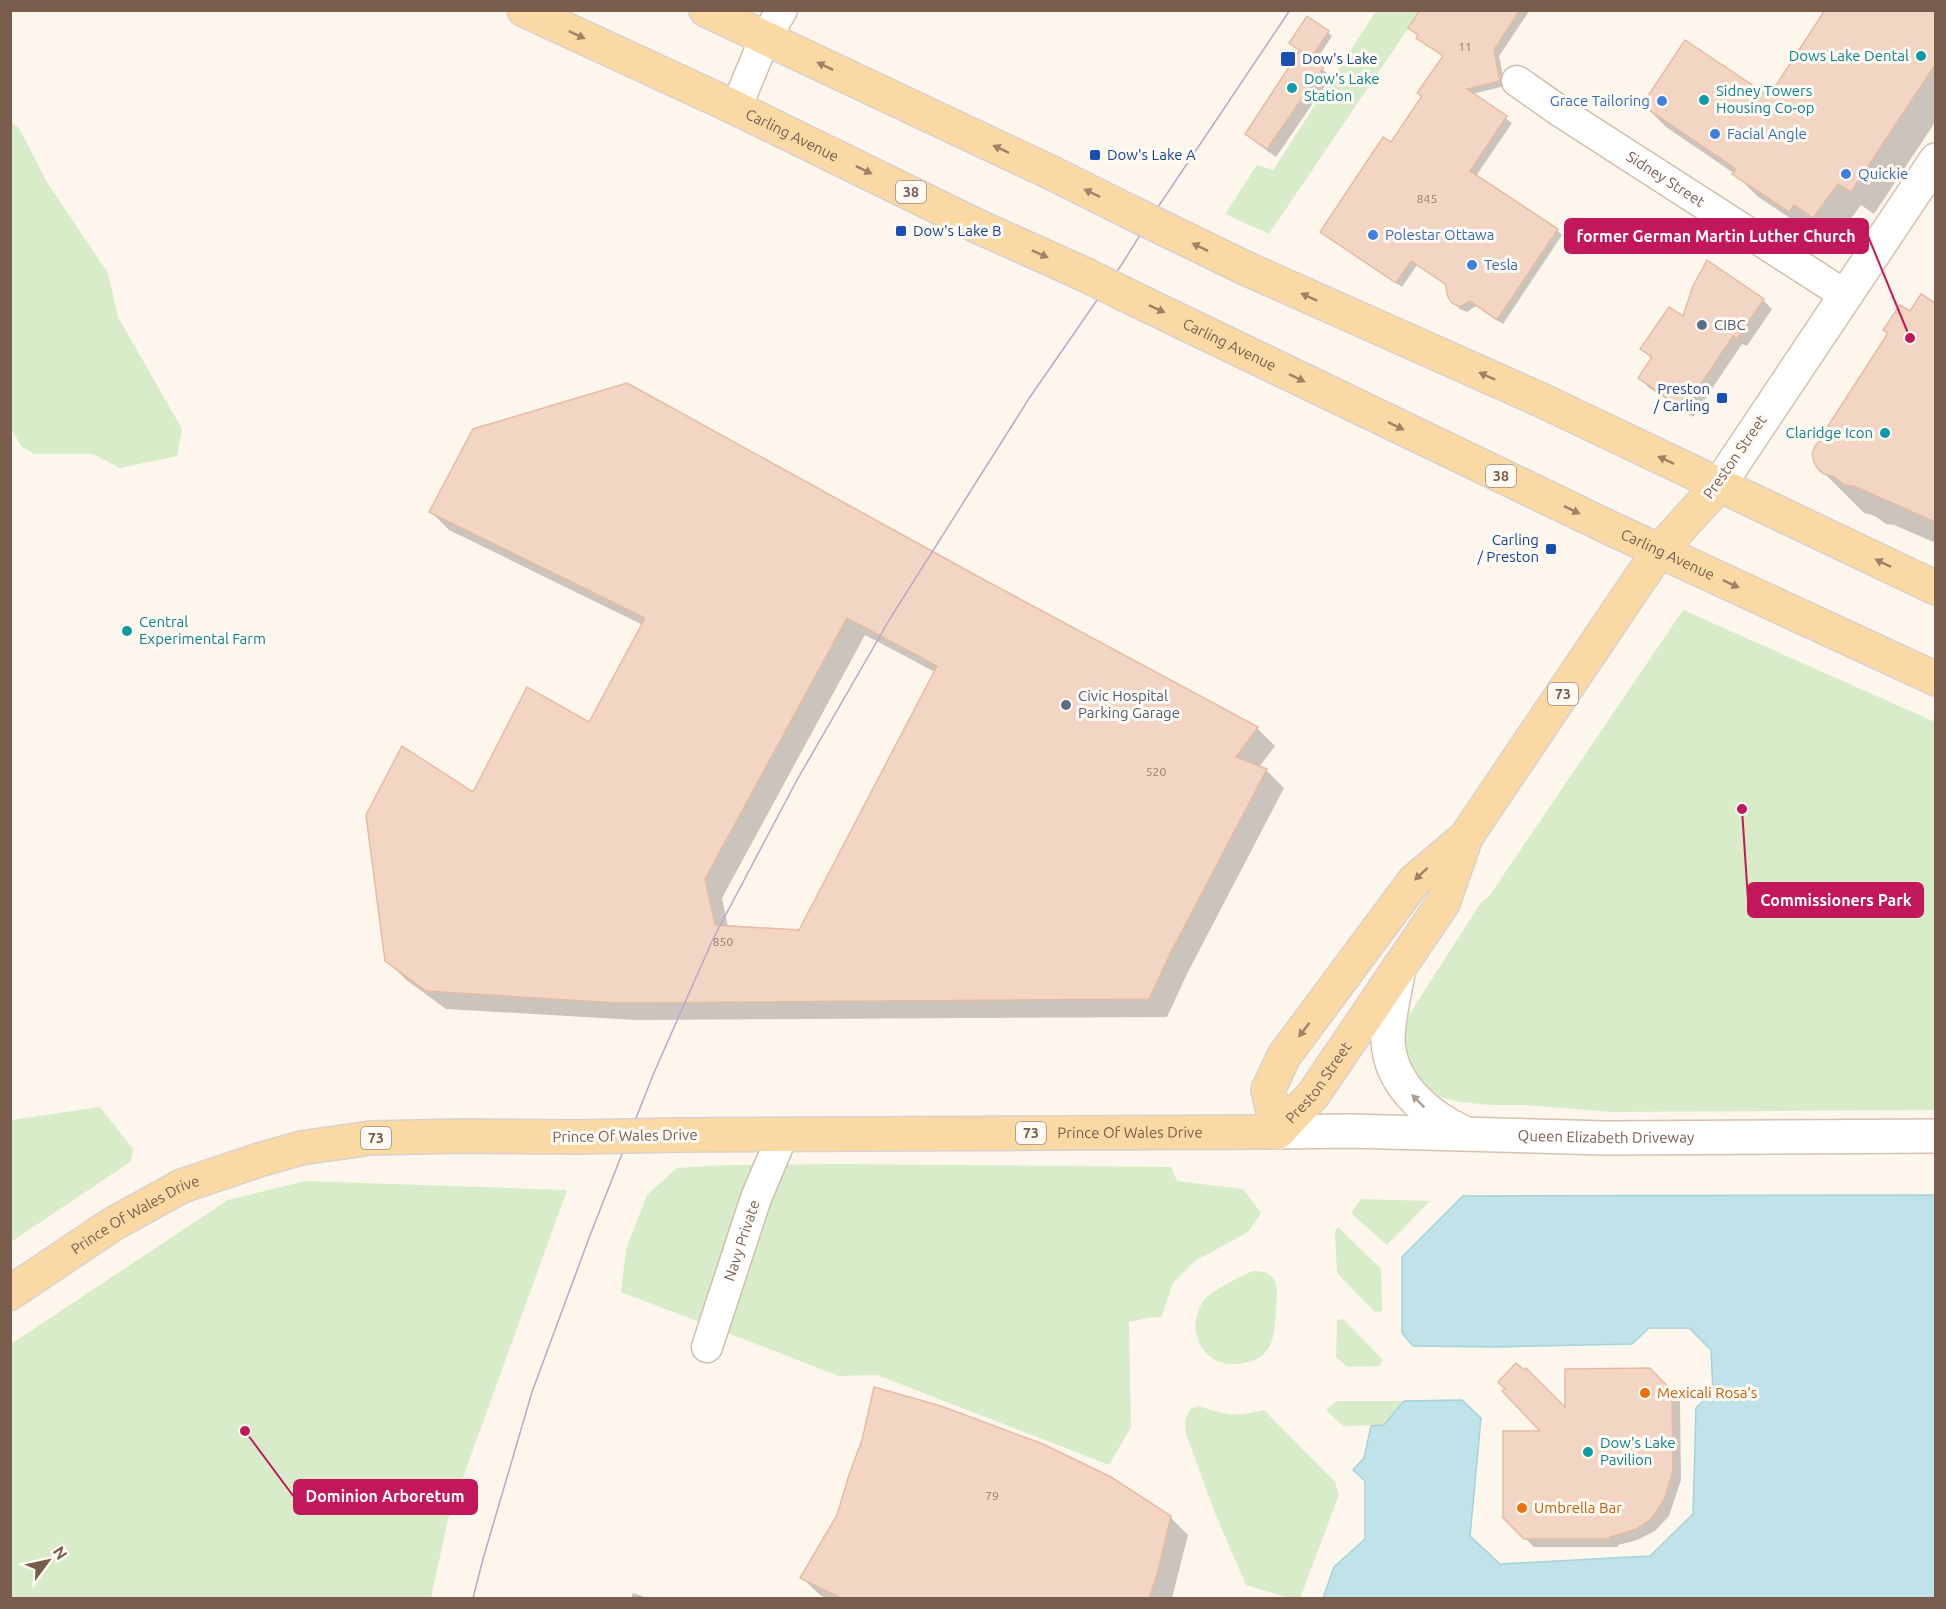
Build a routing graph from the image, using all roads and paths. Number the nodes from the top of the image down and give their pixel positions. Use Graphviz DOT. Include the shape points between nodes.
graph roads {
  1 [pos="524,10"];
  2 [pos="706,10"];
  3 [pos="782,10"];
  4 [pos="765,38"];
  5 [pos="1517,81"];
  6 [pos="736,108"];
  7 [pos="1935,160"];
  8 [pos="1845,295"];
  9 [pos="1719,485"];
  10 [pos="1659,551"];
  11 [pos="1935,588"];
  12 [pos="1935,679"];
  13 [pos="1466,837"];
  14 [pos="1399,968"];
  15 [pos="1278,1132"];
  16 [pos="783,1134"];
  17 [pos="1466,1134"];
  18 [pos="1935,1136"];
  19 [pos="10,1293"];
  20 [pos="706,1347"];
  1 -- 6 [label="main road, Carling Avenue / 38, one-way"];
  2 -- 4 [label="main road"];
  3 -- 4 [label="street"];
  4 -- 6 [label="street"];
  9 -- 4 [label="main road, one-way, bridge" via="1541,400 1238,265"];
  5 -- 8 [label="street, Sidney Street"];
  6 -- 10 [label="main road, Carling Avenue / 38, one-way, bridge"];
  7 -- 8 [label="main road, Preston Street / 73"];
  8 -- 9 [label="main road, Preston Street / 73"];
  9 -- 10 [label="main road, Preston Street / 73"];
  11 -- 9 [label="main road, one-way"];
  10 -- 12 [label="main road, Carling Avenue / 38, one-way"];
  10 -- 13 [label="main road, Preston Street / 73"];
  13 -- 14 [label="main road, Preston Street / 73" via="1443,903"];
  13 -- 15 [label="main road, Preston Street / 73, one-way" via="1414,881 1284,1056 1268,1090"];
  14 -- 15 [label="main road, Preston Street / 73" via="1313,1095"];
  17 -- 14 [label="main road, one-way" via="1428,1111 1396,1073 1388,1040"];
  15 -- 16 [label="main road, Prince Of Wales Drive / 73"];
  15 -- 17 [label="main road, Queen Elizabeth Driveway"];
  16 -- 19 [label="main road, Prince Of Wales Drive / 73, bridge" via="371,1138 301,1148 182,1186 113,1224"];
  16 -- 20 [label="street, Navy Private" via="756,1198"];
  17 -- 18 [label="main road, Queen Elizabeth Driveway" via="1606,1138"];
}
